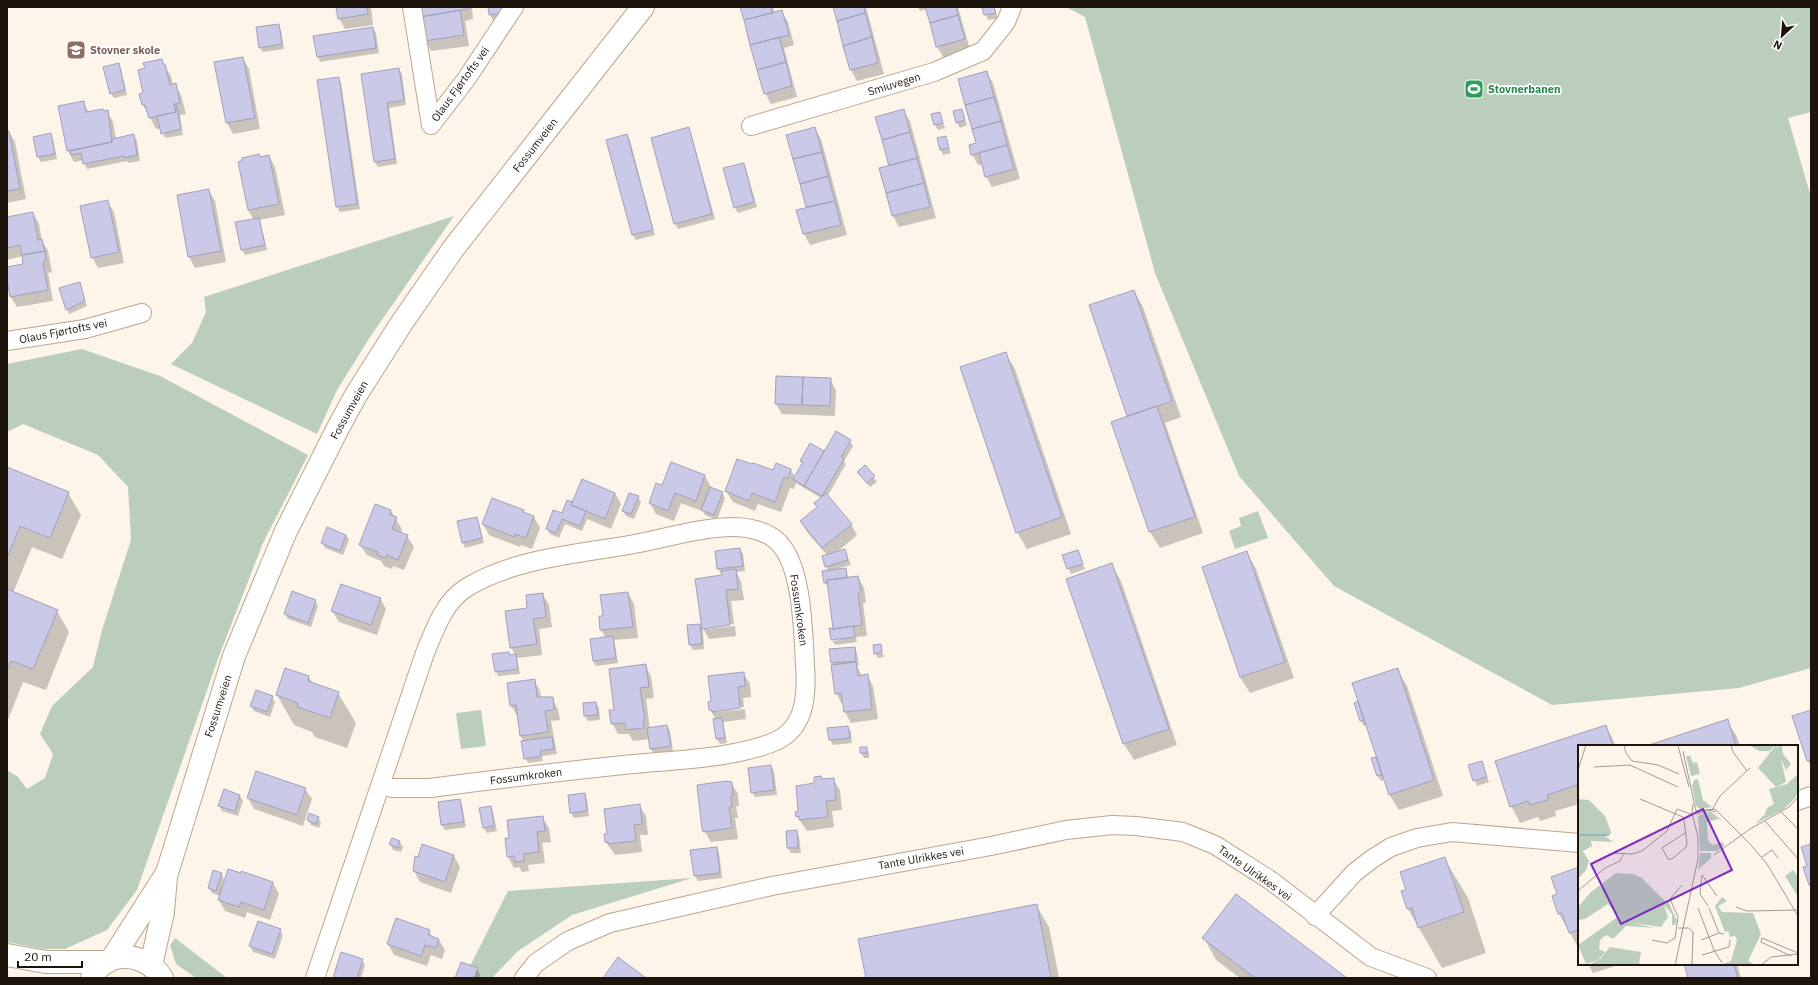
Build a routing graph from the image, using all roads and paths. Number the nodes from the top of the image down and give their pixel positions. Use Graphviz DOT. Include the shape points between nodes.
graph roads {
  1 [pos="412,7"];
  2 [pos="514,7"];
  3 [pos="643,7"];
  4 [pos="1012,7"];
  5 [pos="751,126"];
  6 [pos="142,313"];
  7 [pos="7,341"];
  8 [pos="381,786"];
  9 [pos="1811,796"];
  10 [pos="1798,801"];
  11 [pos="1578,843"];
  12 [pos="167,873"];
  13 [pos="1314,916"];
  14 [pos="7,955"];
  15 [pos="109,960"];
  16 [pos="156,971"];
  17 [pos="92,978"];
  18 [pos="315,978"];
  19 [pos="524,978"];
  20 [pos="1427,978"];
  1 -- 2 [label="street, Olaus Fjørtofts vei" via="431,125 467,78"];
  3 -- 12 [label="street, Fossumveien" via="453,249 356,395 280,544 234,656"];
  4 -- 5 [label="street, Smiuvegen" via="1006,22 983,51 934,72"];
  6 -- 7 [label="street, Olaus Fjørtofts vei" via="85,329"];
  8 -- 8 [label="street, Fossumkroken" via="431,638 446,608 464,589 491,576 542,561 716,528 749,528 776,540 785,552 794,570 799,591 806,680 803,711 798,723 779,739 765,746 742,751 688,758 430,788"];
  8 -- 18 [label="street, Fossumkroken"];
  9 -- 10 [label="street"];
  11 -- 13 [label="street" via="1452,832 1417,838 1391,847 1372,859 1354,873"];
  12 -- 15 [label="street, Fossumveien"];
  12 -- 16 [label="street, Fossumveien"];
  13 -- 19 [label="street, Tante Ulrikkes vei" via="1270,880 1215,845 1183,832 1112,825 1066,830 780,885 610,923 568,942 536,963"];
  13 -- 20 [label="street, Tante Ulrikkes vei" via="1370,957"];
  14 -- 15 [label="street" via="46,962"];
  15 -- 16 [label="street, Fossumveien" via="132,957 142,960"];
  15 -- 17 [label="street, Fossumveien"];
}
